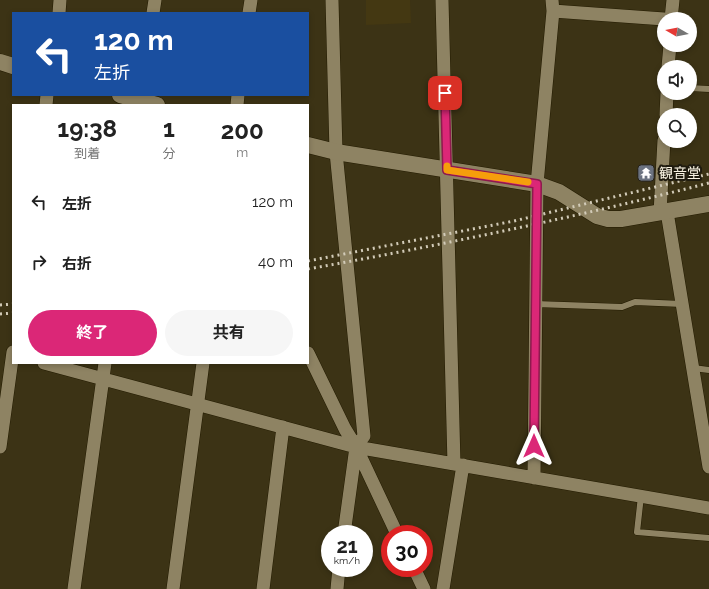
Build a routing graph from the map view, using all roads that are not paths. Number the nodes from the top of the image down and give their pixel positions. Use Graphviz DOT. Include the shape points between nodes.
graph roads {
  1 [pos="60,0"];
  2 [pos="155,0"];
  3 [pos="251,0"];
  4 [pos="332,0"];
  5 [pos="442,0"];
  6 [pos="673,0"];
  7 [pos="552,5"];
  8 [pos="59,12"];
  9 [pos="153,12"];
  10 [pos="249,12"];
  11 [pos="672,12"];
  12 [pos="657,18"];
  13 [pos="0,62"];
  14 [pos="12,66"];
  15 [pos="697,88"];
  16 [pos="709,89"];
  17 [pos="124,96"];
  18 [pos="141,100"];
  19 [pos="154,104"];
  20 [pos="309,145"];
  21 [pos="664,148"];
  22 [pos="336,152"];
  23 [pos="447,170"];
  24 [pos="537,184"];
  25 [pos="709,204"];
  26 [pos="663,212"];
  27 [pos="535,304"];
  28 [pos="682,304"];
  29 [pos="0,351"];
  30 [pos="12,354"];
  31 [pos="309,355"];
  32 [pos="12,361"];
  33 [pos="48,364"];
  34 [pos="105,364"];
  35 [pos="203,364"];
  36 [pos="693,368"];
  37 [pos="709,370"];
  38 [pos="103,379"];
  39 [pos="197,404"];
  40 [pos="283,427"];
  41 [pos="0,447"];
  42 [pos="356,447"];
  43 [pos="459,464"];
  44 [pos="709,467"];
  45 [pos="534,478"];
  46 [pos="641,496"];
  47 [pos="709,508"];
  48 [pos="345,525"];
  49 [pos="394,525"];
  50 [pos="709,538"];
  51 [pos="338,577"];
  52 [pos="418,577"];
  53 [pos="74,589"];
  54 [pos="173,589"];
  55 [pos="263,589"];
  56 [pos="336,589"];
  57 [pos="424,589"];
  58 [pos="443,589"];
  1 -- 8 [label="street"];
  2 -- 9 [label="street"];
  3 -- 10 [label="street"];
  4 -- 22 [label="street"];
  5 -- 23 [label="street"];
  6 -- 11 [label="street"];
  7 -- 12 [label="street"];
  7 -- 24 [label="street"];
  13 -- 14 [label="street"];
  15 -- 16 [label="lane"];
  17 -- 18 [label="street"];
  18 -- 19 [label="street"];
  20 -- 22 [label="street"];
  21 -- 26 [label="street"];
  22 -- 23 [label="street"];
  22 -- 42 [label="street" via="364,436"];
  23 -- 24 [label="street"];
  23 -- 43 [label="street"];
  24 -- 26 [label="street" via="559,192 597,216 608,219"];
  24 -- 27 [label="street"];
  25 -- 26 [label="street"];
  26 -- 28 [label="street"];
  27 -- 28 [label="lane"];
  27 -- 45 [label="street"];
  28 -- 36 [label="street"];
  29 -- 30 [label="street"];
  31 -- 42 [label="street"];
  32 -- 41 [label="street"];
  33 -- 38 [label="street"];
  34 -- 38 [label="street"];
  35 -- 39 [label="street"];
  36 -- 37 [label="lane"];
  36 -- 44 [label="street"];
  38 -- 39 [label="street"];
  38 -- 53 [label="street"];
  39 -- 40 [label="street"];
  39 -- 54 [label="street"];
  40 -- 42 [label="street"];
  40 -- 55 [label="street"];
  42 -- 43 [label="street"];
  42 -- 48 [label="street"];
  42 -- 49 [label="street"];
  43 -- 45 [label="street"];
  43 -- 58 [label="street"];
  45 -- 46 [label="street"];
  46 -- 47 [label="street"];
  46 -- 50 [label="lane" via="637,532"];
  51 -- 56 [label="street"];
  52 -- 57 [label="street"];
}
